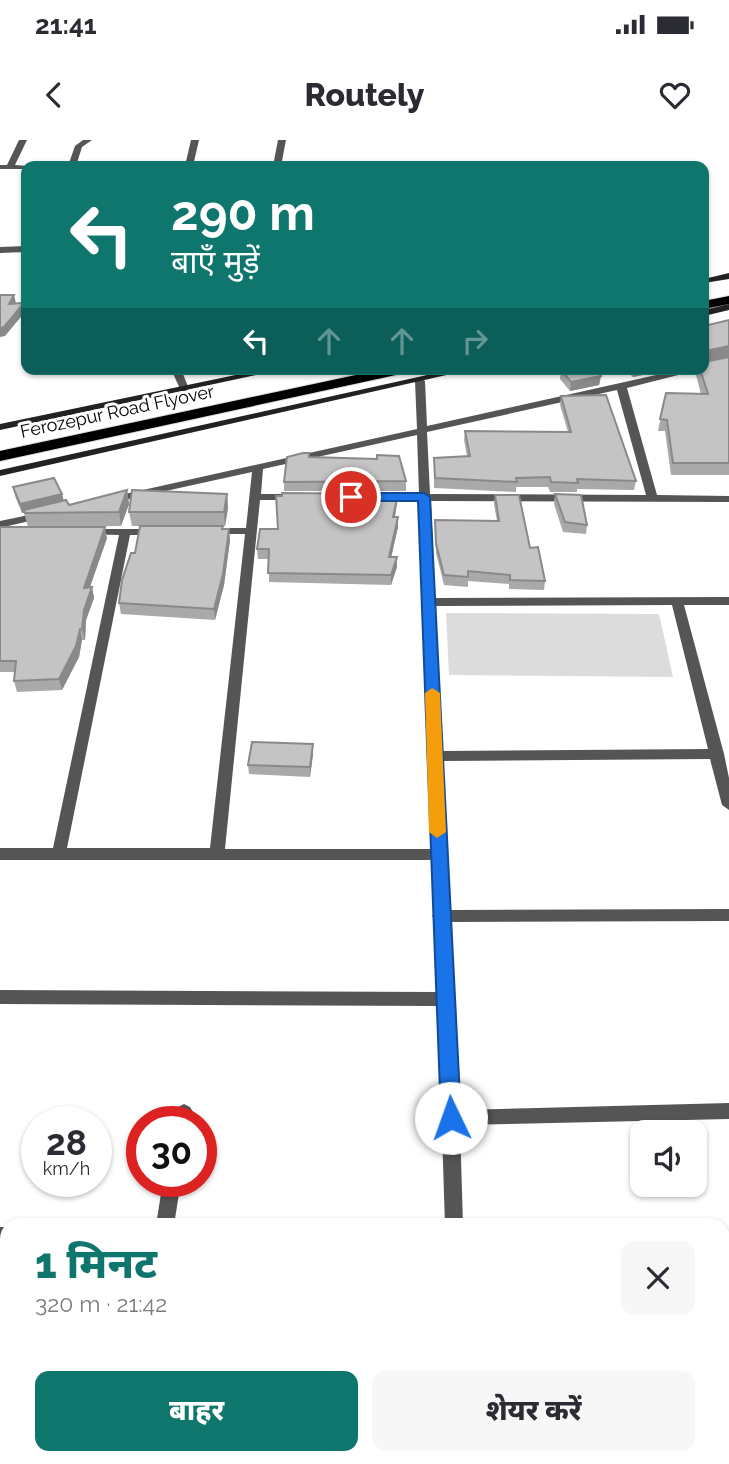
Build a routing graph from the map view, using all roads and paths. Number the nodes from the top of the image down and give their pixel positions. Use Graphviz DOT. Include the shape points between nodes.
graph roads {
  1 [pos="23,140"];
  2 [pos="88,140"];
  3 [pos="195,140"];
  4 [pos="282,140"];
  5 [pos="74,161"];
  6 [pos="190,161"];
  7 [pos="279,161"];
  8 [pos="0,167"];
  9 [pos="10,167"];
  10 [pos="21,167"];
  11 [pos="21,249"];
  12 [pos="0,250"];
  13 [pos="729,276"];
  14 [pos="709,280"];
  15 [pos="729,289"];
  16 [pos="709,294"];
  17 [pos="729,300"];
  18 [pos="709,304"];
  19 [pos="729,307"];
  20 [pos="709,312"];
  21 [pos="178,375"];
  22 [pos="250,375"];
  23 [pos="316,375"];
  24 [pos="377,375"];
  25 [pos="444,375"];
  26 [pos="668,375"];
  27 [pos="420,381"];
  28 [pos="621,385"];
  29 [pos="184,389"];
  30 [pos="0,427"];
  31 [pos="422,430"];
  32 [pos="0,441"];
  33 [pos="0,456"];
  34 [pos="258,467"];
  35 [pos="0,472"];
  36 [pos="255,497"];
  37 [pos="307,497"];
  38 [pos="372,497"];
  39 [pos="424,497"];
  40 [pos="653,499"];
  41 [pos="729,499"];
  42 [pos="98,503"];
  43 [pos="58,512"];
  44 [pos="0,528"];
  45 [pos="200,531"];
  46 [pos="251,531"];
  47 [pos="125,532"];
  48 [pos="162,532"];
  49 [pos="0,533"];
  50 [pos="14,533"];
  51 [pos="69,533"];
  52 [pos="677,601"];
  53 [pos="729,601"];
  54 [pos="429,602"];
  55 [pos="717,754"];
  56 [pos="435,756"];
  57 [pos="729,805"];
  58 [pos="59,853"];
  59 [pos="0,854"];
  60 [pos="217,854"];
  61 [pos="438,855"];
  62 [pos="729,915"];
  63 [pos="440,916"];
  64 [pos="0,997"];
  65 [pos="445,999"];
  66 [pos="729,1111"];
  67 [pos="451,1118"];
  68 [pos="169,1197"];
  69 [pos="166,1218"];
  70 [pos="454,1218"];
  1 -- 9 [label="street"];
  2 -- 5 [label="street" via="79,146"];
  3 -- 6 [label="street"];
  4 -- 7 [label="street"];
  8 -- 9 [label="street"];
  9 -- 10 [label="street"];
  11 -- 12 [label="street"];
  13 -- 14 [label="main road"];
  15 -- 16 [label="highway"];
  17 -- 18 [label="highway"];
  19 -- 20 [label="main road"];
  21 -- 29 [label="street"];
  22 -- 29 [label="main road"];
  23 -- 32 [label="highway, Ferozepur Road Flyover"];
  24 -- 33 [label="highway, Ferozepur Road Flyover"];
  25 -- 27 [label="main road"];
  26 -- 28 [label="street"];
  27 -- 31 [label="street"];
  27 -- 35 [label="main road"];
  28 -- 31 [label="street"];
  28 -- 40 [label="street"];
  29 -- 30 [label="main road"];
  31 -- 34 [label="street"];
  31 -- 39 [label="street"];
  34 -- 36 [label="street"];
  34 -- 42 [label="street"];
  36 -- 37 [label="street"];
  36 -- 46 [label="street"];
  38 -- 39 [label="street"];
  39 -- 40 [label="street"];
  39 -- 54 [label="street"];
  40 -- 41 [label="street"];
  43 -- 44 [label="street" via="4,523"];
  45 -- 46 [label="street"];
  46 -- 60 [label="street"];
  47 -- 48 [label="street"];
  47 -- 51 [label="street"];
  47 -- 58 [label="street"];
  49 -- 50 [label="street"];
  52 -- 53 [label="street"];
  52 -- 54 [label="street"];
  52 -- 55 [label="street"];
  54 -- 56 [label="street"];
  55 -- 56 [label="street"];
  55 -- 57 [label="street"];
  56 -- 61 [label="street"];
  58 -- 59 [label="street"];
  58 -- 60 [label="street"];
  60 -- 61 [label="street"];
  61 -- 63 [label="street"];
  62 -- 63 [label="street"];
  63 -- 65 [label="street"];
  64 -- 65 [label="street"];
  65 -- 67 [label="street"];
  66 -- 67 [label="street"];
  67 -- 70 [label="street"];
  68 -- 69 [label="street"];
}
